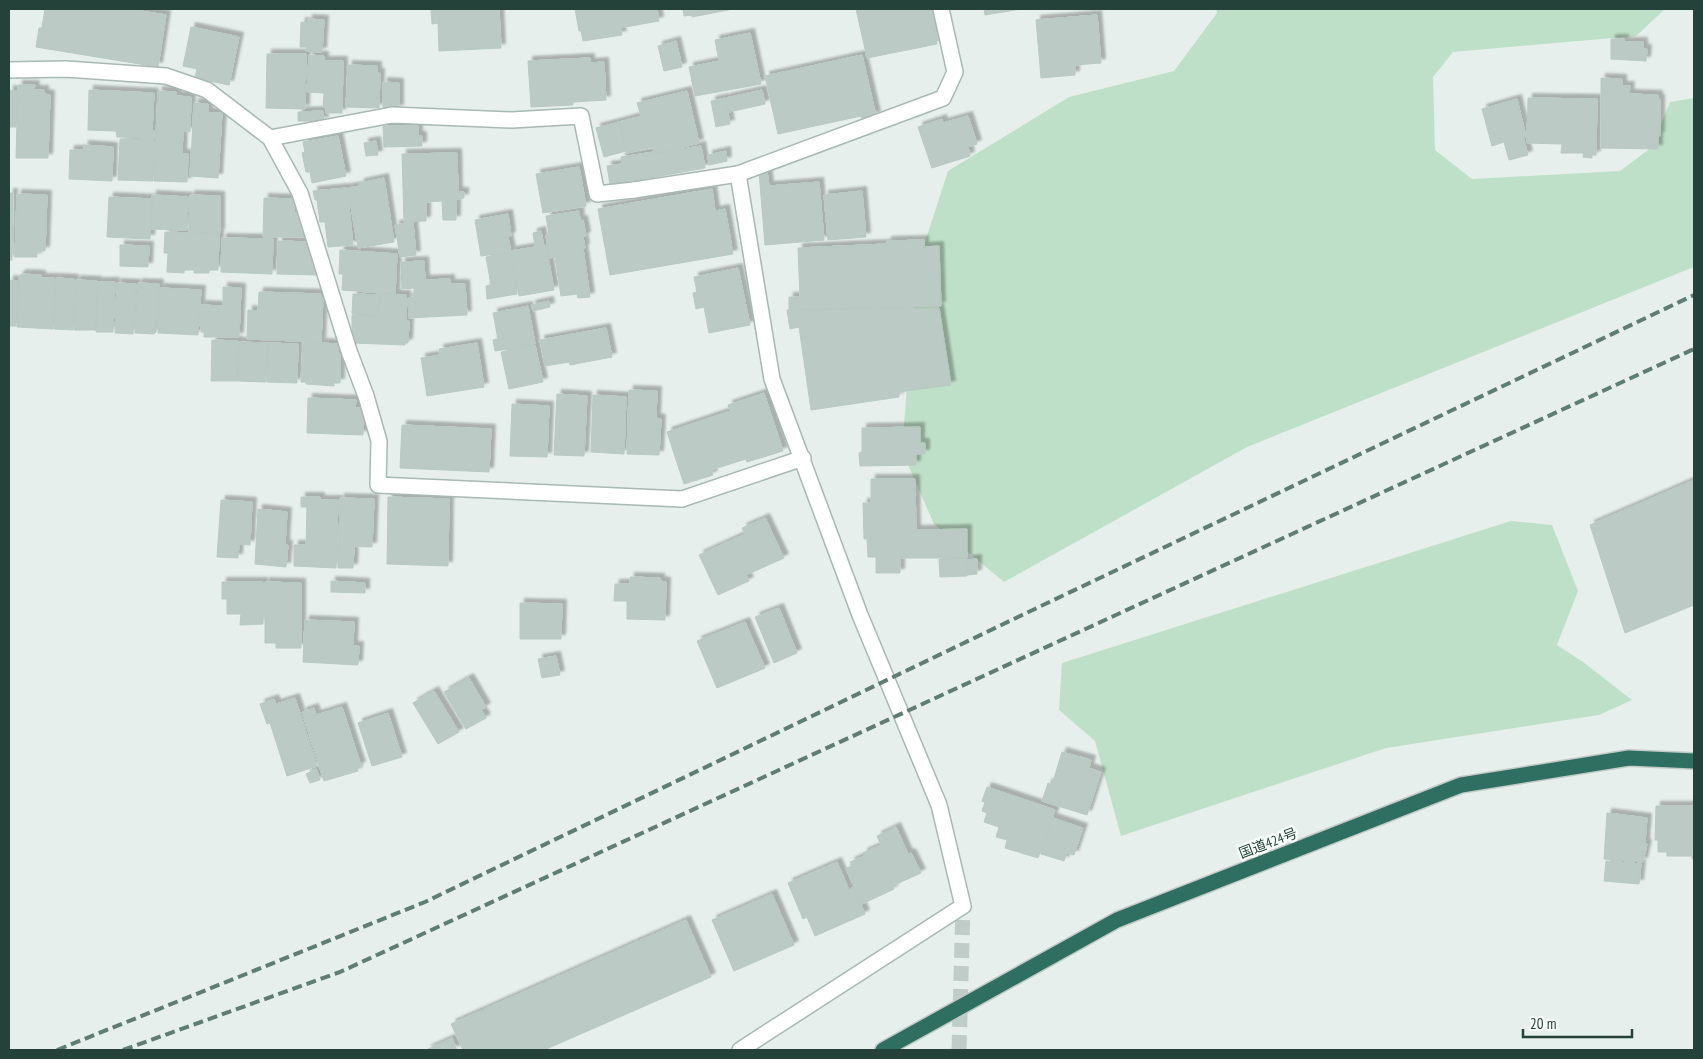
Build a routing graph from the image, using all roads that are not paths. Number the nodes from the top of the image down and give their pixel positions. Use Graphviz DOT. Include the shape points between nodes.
graph roads {
  1 [pos="941,9"];
  2 [pos="9,70"];
  3 [pos="270,138"];
  4 [pos="738,174"];
  5 [pos="802,458"];
  6 [pos="1694,761"];
  7 [pos="740,1050"];
  8 [pos="883,1050"];
  1 -- 4 [label="street" via="954,72 943,98"];
  2 -- 3 [label="street" via="66,69 166,76 207,90"];
  3 -- 4 [label="street" via="392,115 512,120 581,116 598,194"];
  3 -- 5 [label="street" via="300,193 366,396 379,441 378,486 682,499"];
  4 -- 5 [label="street" via="772,379"];
  5 -- 7 [label="street" via="860,615 940,805 963,906"];
  6 -- 8 [label="highway, 国道424号" via="1629,758 1462,785 1117,920"];
}
